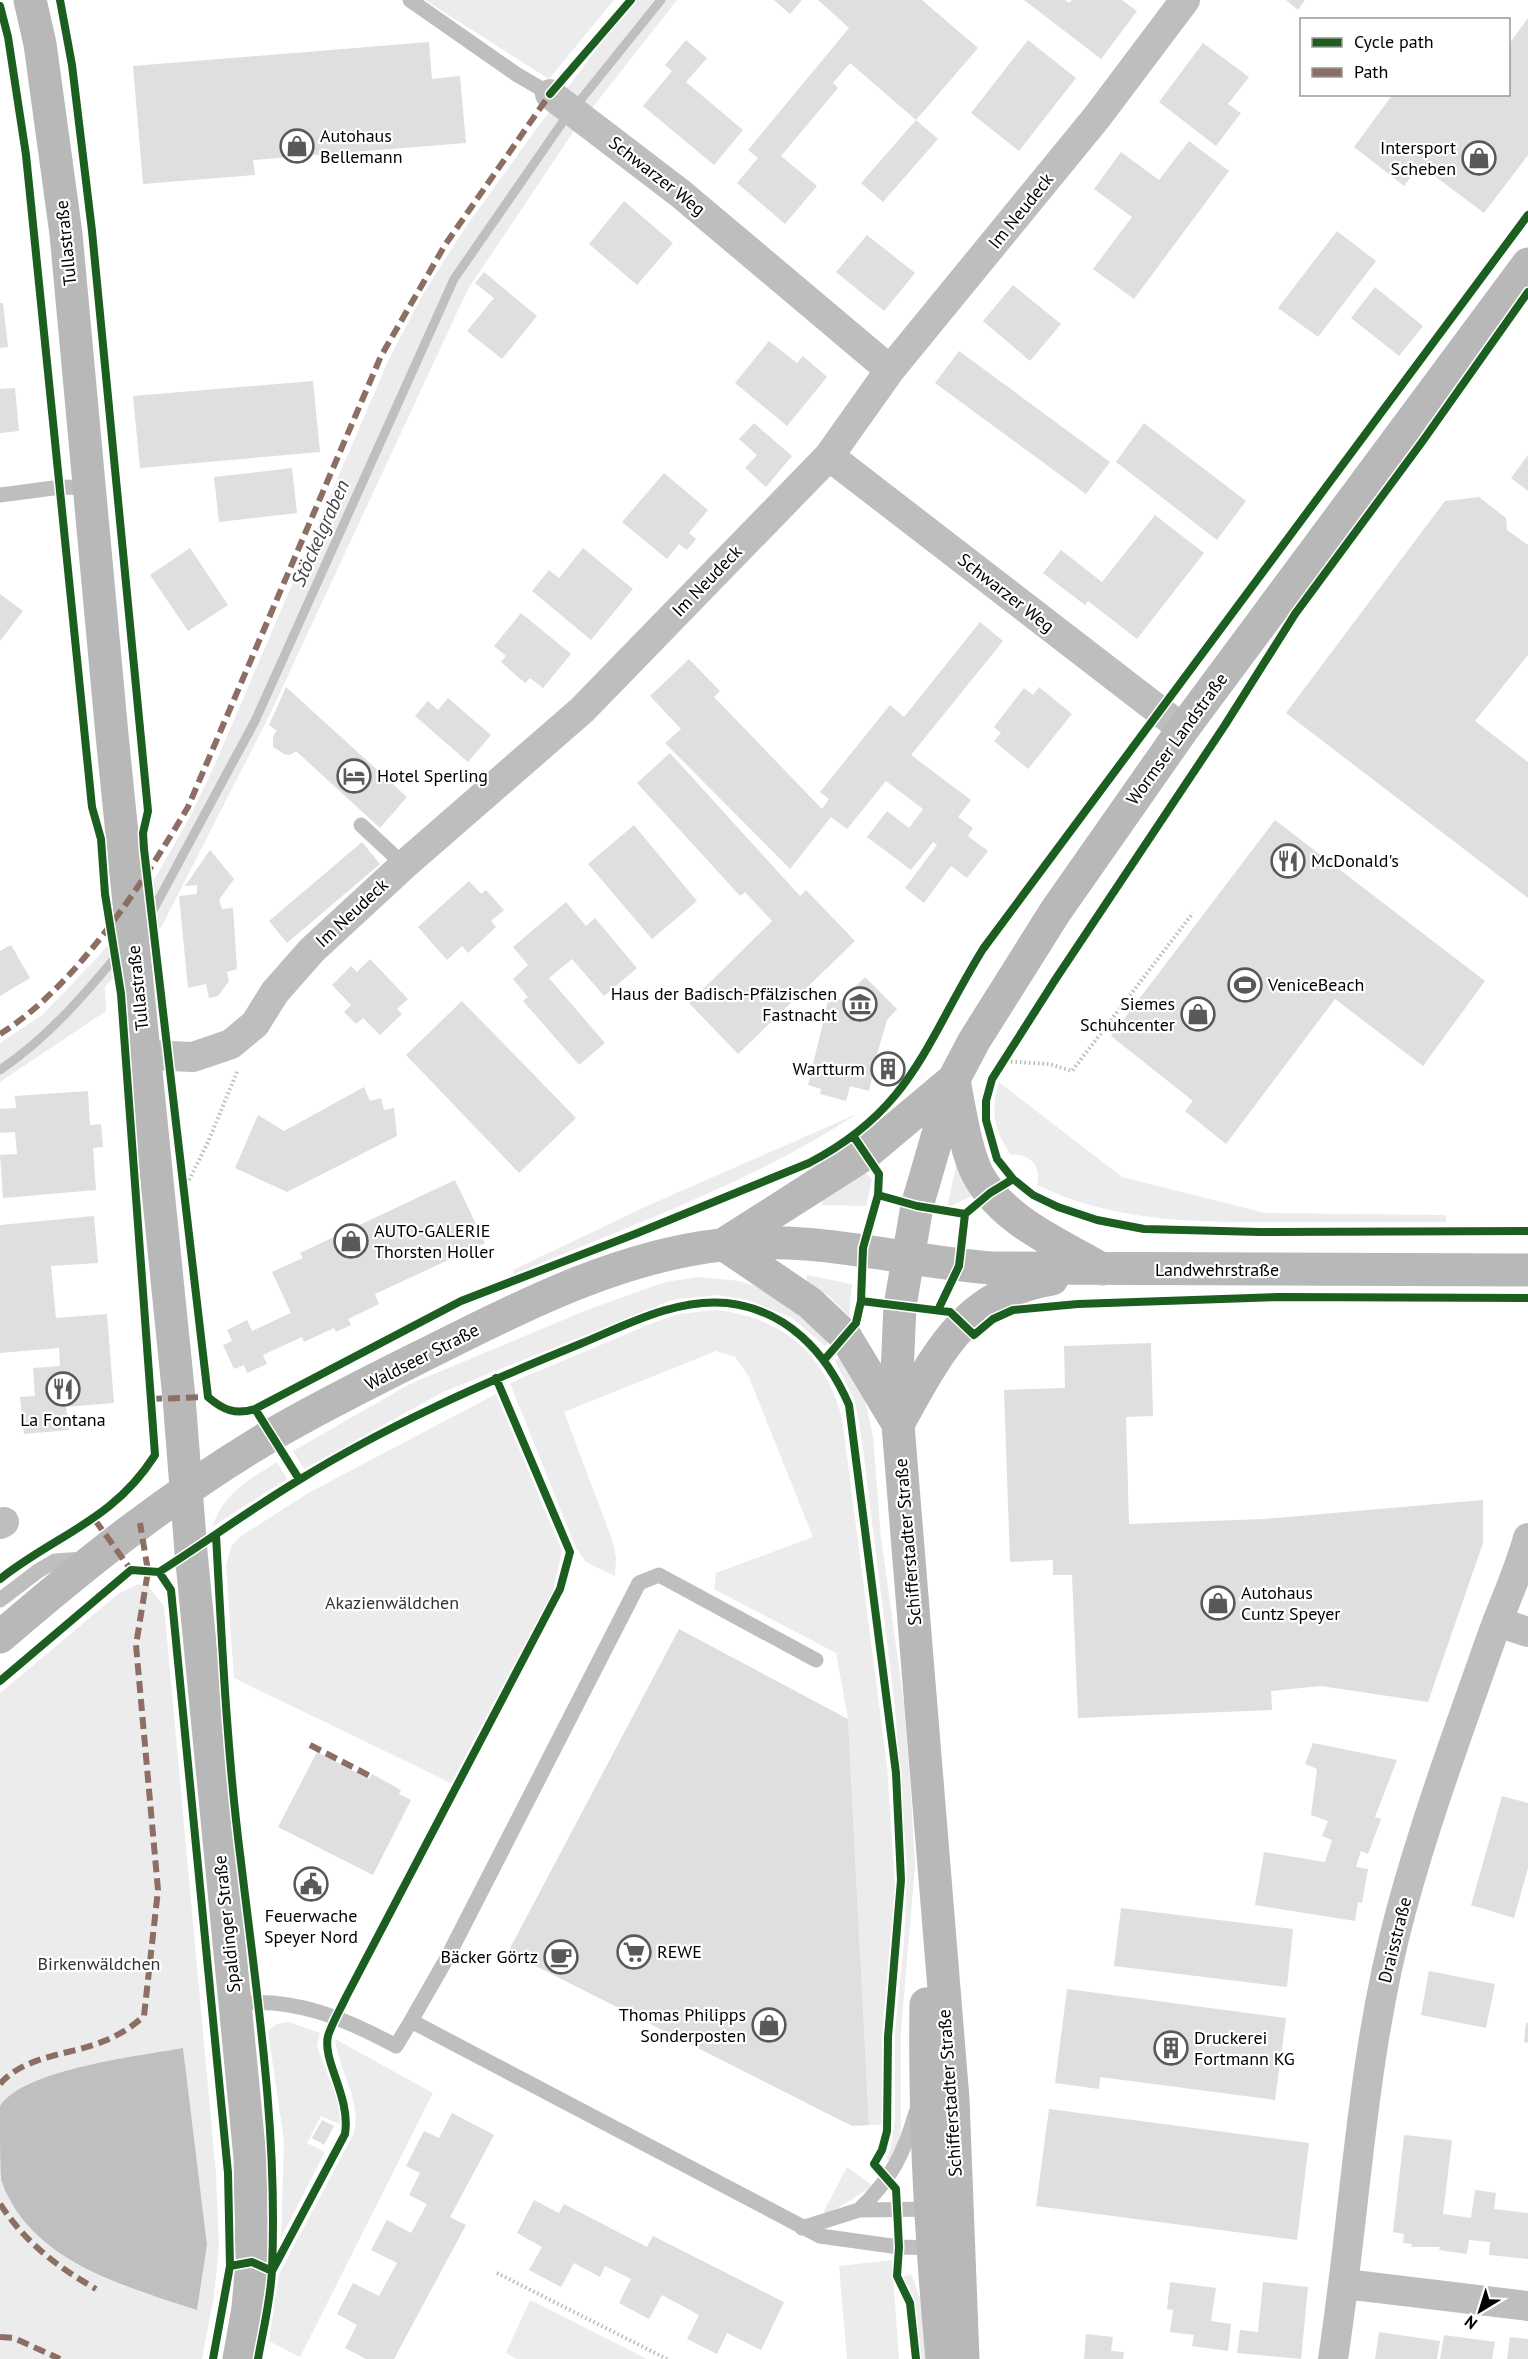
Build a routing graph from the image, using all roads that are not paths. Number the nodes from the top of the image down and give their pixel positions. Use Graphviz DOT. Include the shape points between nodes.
graph roads {
  1 [pos="30,0"];
  2 [pos="410,0"];
  3 [pos="1185,0"];
  4 [pos="554,97"];
  5 [pos="1528,264"];
  6 [pos="890,370"];
  7 [pos="830,456"];
  8 [pos="91,488"];
  9 [pos="0,495"];
  10 [pos="1184,729"];
  11 [pos="361,825"];
  12 [pos="404,865"];
  13 [pos="145,1055"];
  14 [pos="954,1079"];
  15 [pos="723,1244"];
  16 [pos="908,1256"];
  17 [pos="1528,1270"];
  18 [pos="1104,1271"];
  19 [pos="898,1425"];
  20 [pos="188,1489"];
  21 [pos="1528,1538"];
  22 [pos="90,1559"];
  23 [pos="0,1600"];
  24 [pos="1497,1622"];
  25 [pos="1528,1632"];
  26 [pos="0,1637"];
  27 [pos="816,1660"];
  28 [pos="930,1828"];
  29 [pos="235,2004"];
  30 [pos="411,2021"];
  31 [pos="925,2077"];
  32 [pos="943,2208"];
  33 [pos="859,2210"];
  34 [pos="802,2228"];
  35 [pos="945,2248"];
  36 [pos="1345,2284"];
  37 [pos="1528,2306"];
  38 [pos="239,2359"];
  39 [pos="942,2359"];
  40 [pos="963,2359"];
  41 [pos="1333,2359"];
  1 -- 8 [label="main road, Tullastraße" via="57,152"];
  2 -- 4 [label="lane, Schwarzer Weg"];
  3 -- 6 [label="street, Im Neudeck" via="1097,117"];
  4 -- 6 [label="street, Schwarzer Weg" via="681,194"];
  5 -- 10 [label="main road, Wormser Landstraße"];
  6 -- 7 [label="street, Im Neudeck"];
  7 -- 10 [label="street, Schwarzer Weg"];
  7 -- 12 [label="street, Im Neudeck" via="582,710"];
  8 -- 9 [label="lane" via="61,487"];
  8 -- 13 [label="main road, Tullastraße"];
  10 -- 14 [label="main road, Wormser Landstraße" via="1048,922"];
  11 -- 12 [label="lane"];
  12 -- 13 [label="street, Im Neudeck" via="312,950 275,992 255,1024 231,1044 193,1057"];
  13 -- 20 [label="main road, Tullastraße"];
  14 -- 15 [label="main road" via="866,1154"];
  14 -- 16 [label="main road, Wormser Landstraße" via="917,1206"];
  14 -- 18 [label="main road" via="977,1174 990,1193 1031,1228"];
  15 -- 16 [label="main road, Waldseer Straße" via="820,1244"];
  15 -- 19 [label="main road" via="810,1304 845,1336"];
  15 -- 20 [label="main road, Waldseer Straße" via="650,1258 589,1279 481,1326 270,1436"];
  16 -- 18 [label="main road, Landwehrstraße" via="991,1269"];
  16 -- 19 [label="main road, Schifferstadter Straße" via="900,1306"];
  17 -- 18 [label="main road, Landwehrstraße"];
  18 -- 19 [label="main road" via="1044,1280 1007,1293 962,1323 942,1347"];
  19 -- 28 [label="main road, Schifferstadter Straße"];
  20 -- 22 [label="main road, Waldseer Straße"];
  20 -- 29 [label="main road, Spaldinger Straße"];
  21 -- 24 [label="street, Draisstraße"];
  22 -- 23 [label="lane" via="55,1562"];
  22 -- 26 [label="main road, Waldseer Straße"];
  24 -- 25 [label="street"];
  24 -- 36 [label="street, Draisstraße" via="1429,1815 1379,2002 1363,2104"];
  27 -- 30 [label="lane" via="659,1575 639,1583"];
  28 -- 31 [label="main road, Schifferstadter Straße"];
  28 -- 32 [label="main road, Schifferstadter Straße" via="952,2099"];
  29 -- 30 [label="lane" via="260,2000 288,2003 336,2017 396,2046"];
  29 -- 38 [label="main road, Spaldinger Straße" via="252,2205 248,2308"];
  30 -- 34 [label="lane"];
  31 -- 32 [label="main road, Schifferstadter Straße"];
  31 -- 33 [label="lane" via="899,2163"];
  32 -- 33 [label="lane"];
  32 -- 35 [label="main road, Schifferstadter Straße"];
  33 -- 34 [label="lane"];
  34 -- 35 [label="lane" via="843,2240"];
  35 -- 39 [label="main road, Schifferstadter Straße"];
  35 -- 40 [label="main road, Schifferstadter Straße"];
  36 -- 37 [label="street"];
  36 -- 41 [label="street, Draisstraße"];
}
